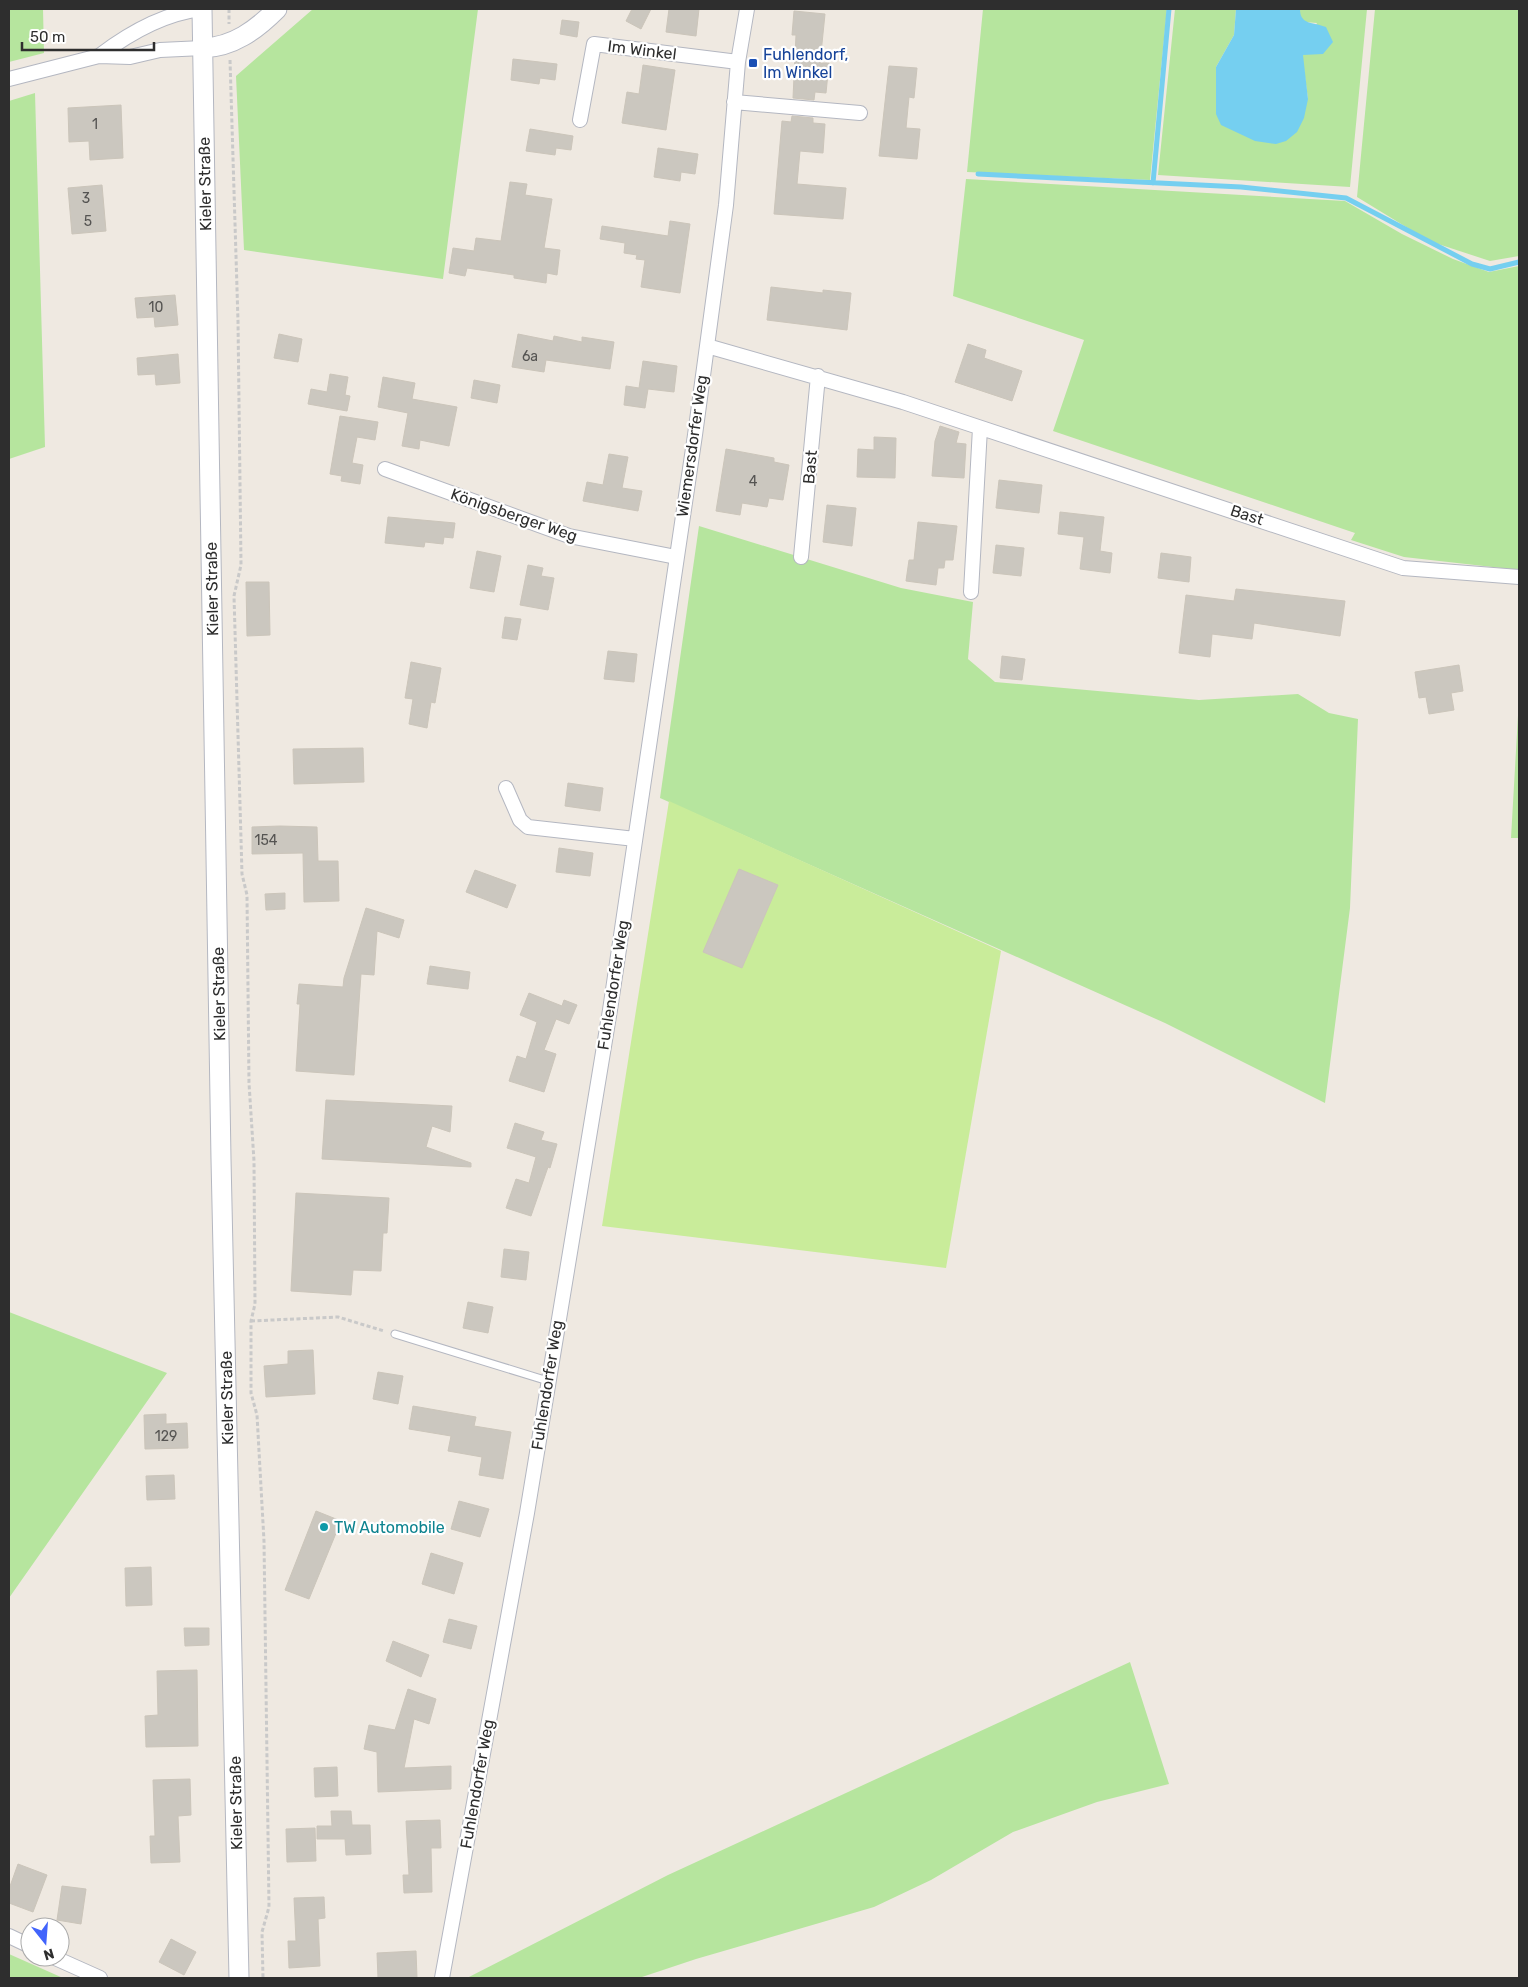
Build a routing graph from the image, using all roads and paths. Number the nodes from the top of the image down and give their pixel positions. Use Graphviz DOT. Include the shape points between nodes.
graph roads {
  1 [pos="202,9"];
  2 [pos="206,9"];
  3 [pos="228,9"];
  4 [pos="277,9"];
  5 [pos="747,9"];
  6 [pos="229,44"];
  7 [pos="203,48"];
  8 [pos="99,56"];
  9 [pos="738,62"];
  10 [pos="9,79"];
  11 [pos="734,102"];
  12 [pos="860,113"];
  13 [pos="580,120"];
  14 [pos="707,346"];
  15 [pos="818,376"];
  16 [pos="980,428"];
  17 [pos="385,469"];
  18 [pos="676,557"];
  19 [pos="801,557"];
  20 [pos="1519,577"];
  21 [pos="971,592"];
  22 [pos="506,788"];
  23 [pos="644,790"];
  24 [pos="635,840"];
  25 [pos="252,1321"];
  26 [pos="395,1334"];
  27 [pos="548,1381"];
  28 [pos="70,1964"];
  29 [pos="100,1978"];
  30 [pos="239,1978"];
  31 [pos="263,1978"];
  32 [pos="442,1978"];
  1 -- 2 [label="main road"];
  1 -- 7 [label="main road, Kieler Straße"];
  1 -- 8 [label="street" via="187,11 124,38"];
  3 -- 6 [label="path"];
  4 -- 6 [label="main road" via="250,32"];
  5 -- 9 [label="street, Wiemersdorfer Weg"];
  6 -- 7 [label="main road"];
  6 -- 25 [label="path" via="238,321 241,565 234,596 254,1160 255,1304"];
  7 -- 8 [label="street"];
  7 -- 30 [label="main road, Kieler Straße"];
  8 -- 10 [label="street"];
  9 -- 11 [label="street, Wiemersdorfer Weg"];
  9 -- 13 [label="street, Im Winkel" via="594,44"];
  11 -- 12 [label="street"];
  11 -- 14 [label="street, Wiemersdorfer Weg" via="726,205"];
  14 -- 15 [label="street, Bast"];
  14 -- 18 [label="street, Wiemersdorfer Weg"];
  15 -- 16 [label="street, Bast"];
  15 -- 19 [label="street, Bast"];
  16 -- 20 [label="street, Bast" via="1403,568"];
  16 -- 21 [label="street"];
  17 -- 18 [label="street, Königsberger Weg" via="569,536"];
  18 -- 23 [label="street, Wiemersdorfer Weg"];
  22 -- 24 [label="street" via="520,820 528,827"];
  23 -- 24 [label="street, Fuhlendorfer Weg"];
  24 -- 27 [label="street, Fuhlendorfer Weg"];
  25 -- 26 [label="path" via="338,1317"];
  25 -- 31 [label="path" via="251,1393 257,1415 264,1541 269,1907 262,1932"];
  26 -- 27 [label="lane"];
  27 -- 32 [label="street, Fuhlendorfer Weg"];
  28 -- 29 [label="street"];
}
